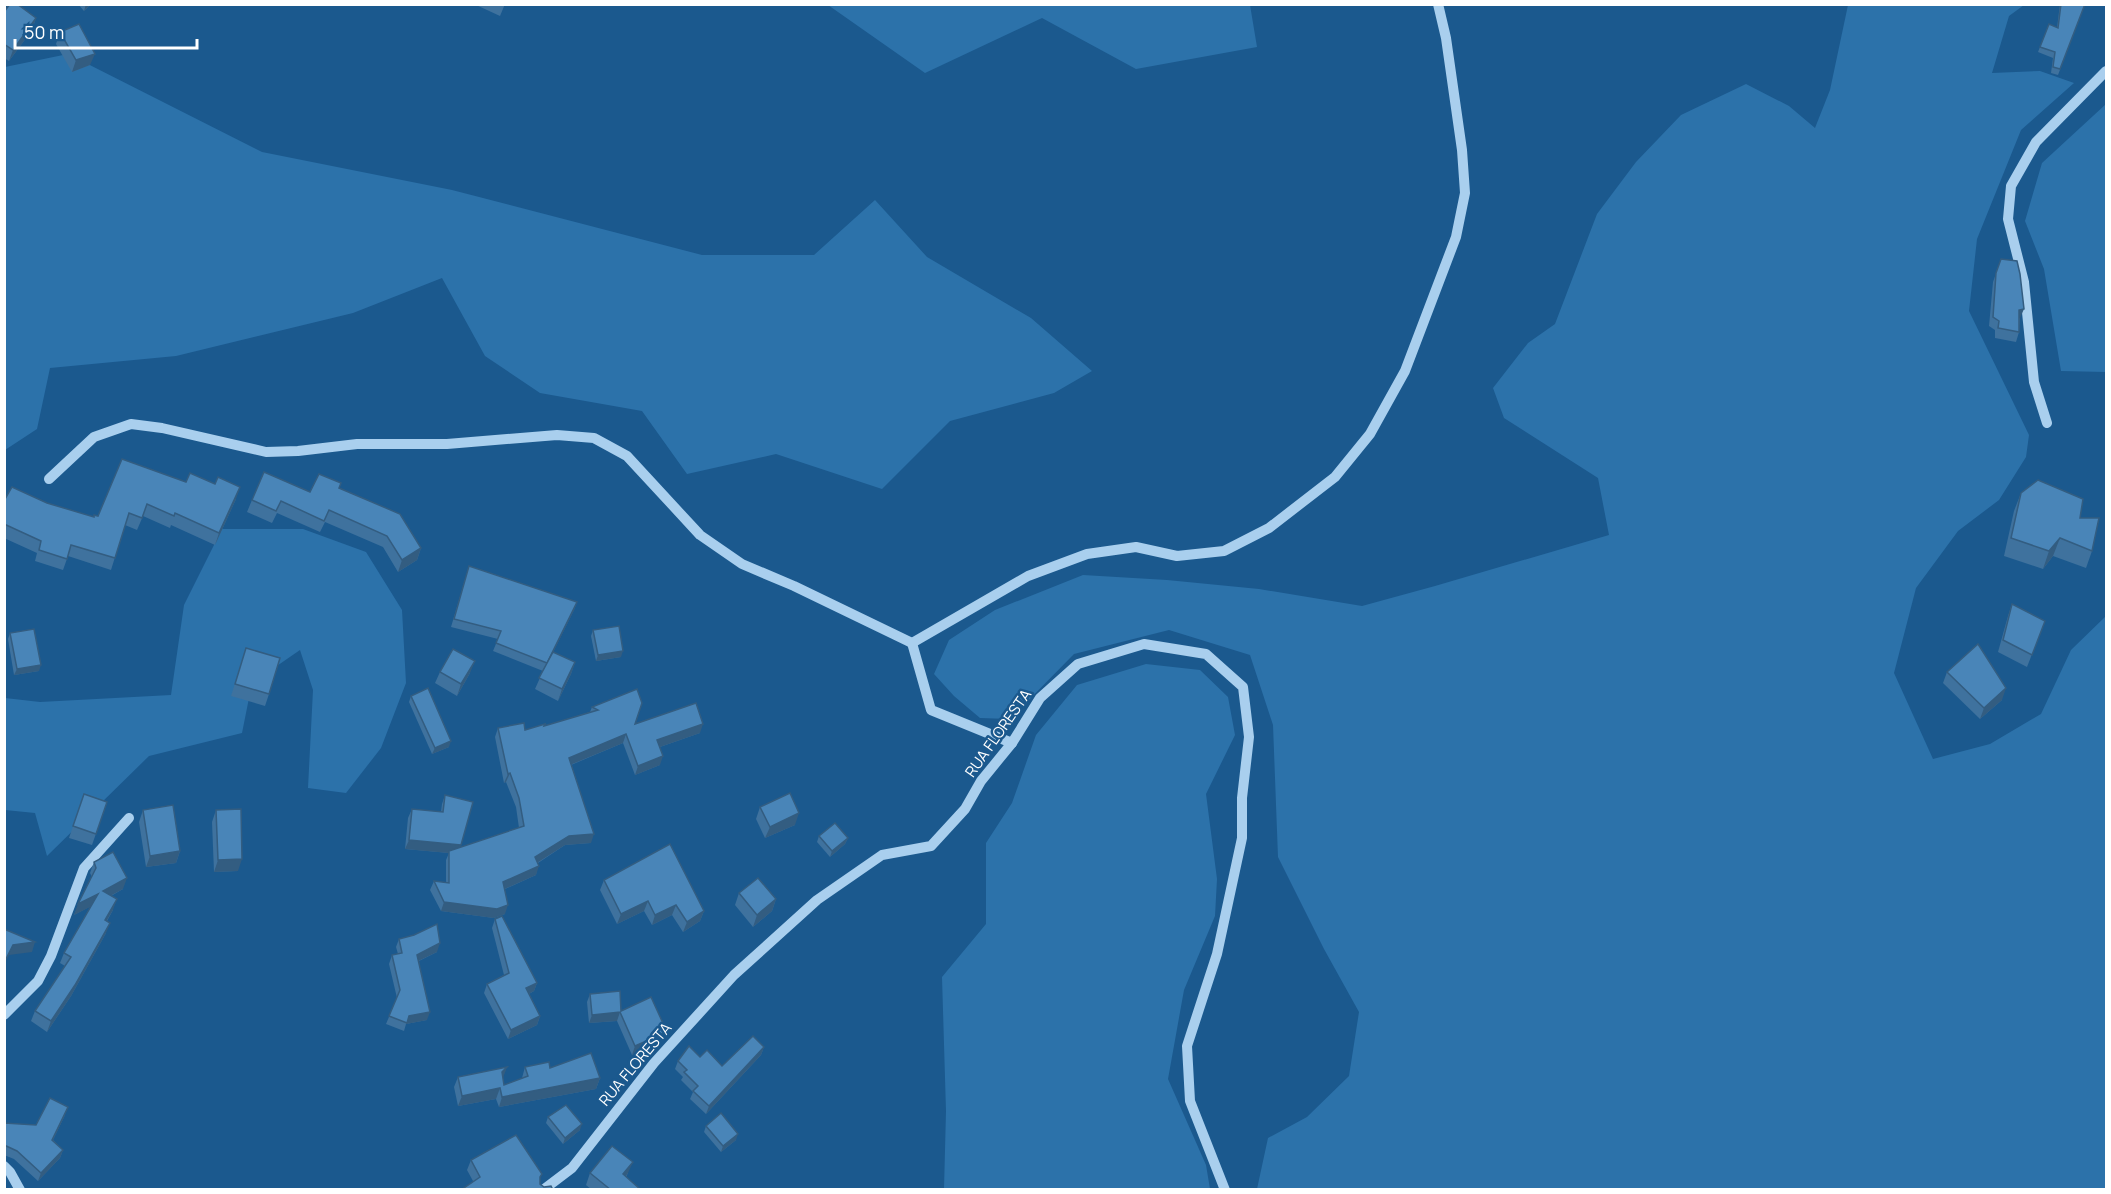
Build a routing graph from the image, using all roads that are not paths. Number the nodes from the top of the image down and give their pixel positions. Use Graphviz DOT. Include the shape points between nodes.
graph roads {
  1 [pos="1438,4"];
  2 [pos="2106,70"];
  3 [pos="2047,423"];
  4 [pos="49,479"];
  5 [pos="912,643"];
  6 [pos="1012,743"];
  7 [pos="129,818"];
  8 [pos="4,1015"];
  9 [pos="4,1166"];
  10 [pos="20,1190"];
  11 [pos="543,1190"];
  12 [pos="1226,1190"];
  1 -- 5 [label="street" via="1462,150 1465,193 1456,237 1405,371 1370,434 1335,477 1269,528 1224,550 1177,556 1136,547 1088,554 1028,576"];
  2 -- 3 [label="street" via="2036,142 2011,186 2008,219 2024,282 2034,382"];
  4 -- 5 [label="street" via="94,437 131,424 266,452 557,435 594,438 627,456 700,535 742,564"];
  5 -- 6 [label="street" via="931,710"];
  6 -- 11 [label="street, RUA FLORESTA" via="981,781 965,809 931,846 882,855 817,900 734,975 654,1063 572,1168"];
  6 -- 12 [label="street, RUA FLORESTA" via="1040,698 1078,664 1144,644 1206,654 1243,687 1249,737 1242,838 1217,954 1187,1046 1190,1101"];
  7 -- 8 [label="street" via="84,868 38,981"];
  9 -- 10 [label="street"];
}
